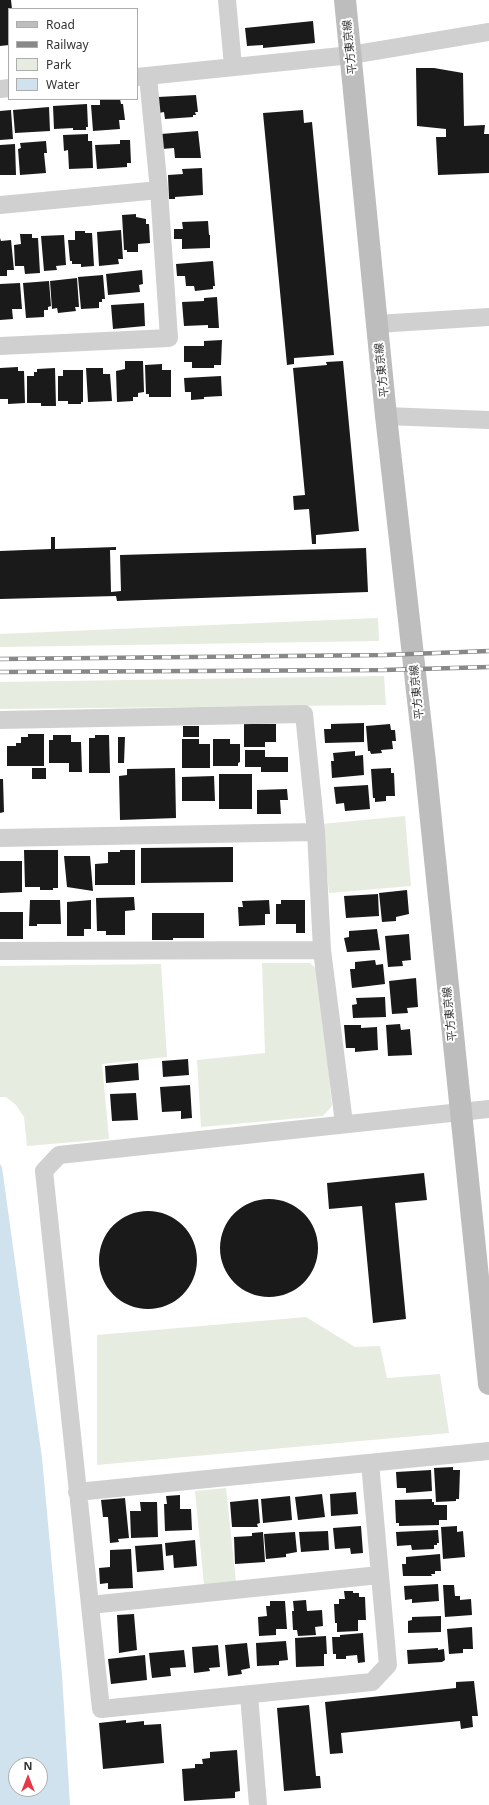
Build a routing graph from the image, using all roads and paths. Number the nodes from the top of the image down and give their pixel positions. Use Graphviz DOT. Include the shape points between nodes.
graph roads {
  1 [pos="226,0"];
  2 [pos="345,0"];
  3 [pos="489,32"];
  4 [pos="351,54"];
  5 [pos="233,66"];
  6 [pos="142,77"];
  7 [pos="159,190"];
  8 [pos="0,205"];
  9 [pos="489,317"];
  10 [pos="378,324"];
  11 [pos="0,346"];
  12 [pos="386,416"];
  13 [pos="489,420"];
  14 [pos="0,720"];
  15 [pos="316,832"];
  16 [pos="0,838"];
  17 [pos="322,950"];
  18 [pos="0,952"];
  19 [pos="489,1109"];
  20 [pos="460,1111"];
  21 [pos="344,1123"];
  22 [pos="489,1384"];
  23 [pos="489,1451"];
  24 [pos="370,1463"];
  25 [pos="77,1492"];
  26 [pos="379,1575"];
  27 [pos="90,1605"];
  28 [pos="249,1696"];
  29 [pos="258,1805"];
  1 -- 5 [label="street"];
  2 -- 4 [label="main road, 平方東京線"];
  3 -- 4 [label="street"];
  4 -- 5 [label="street"];
  4 -- 10 [label="main road, 平方東京線"];
  5 -- 6 [label="street"];
  6 -- 7 [label="street"];
  7 -- 8 [label="street"];
  7 -- 11 [label="street" via="169,338"];
  9 -- 10 [label="street"];
  10 -- 12 [label="main road, 平方東京線"];
  12 -- 13 [label="street"];
  12 -- 20 [label="main road, 平方東京線" via="425,762"];
  14 -- 15 [label="street" via="304,714"];
  15 -- 16 [label="street"];
  15 -- 17 [label="street"];
  17 -- 18 [label="street"];
  17 -- 21 [label="street"];
  19 -- 20 [label="street"];
  20 -- 21 [label="street"];
  20 -- 22 [label="main road, 平方東京線"];
  21 -- 25 [label="street" via="59,1155 44,1171"];
  23 -- 24 [label="street"];
  24 -- 25 [label="street"];
  24 -- 26 [label="street"];
  25 -- 27 [label="street"];
  26 -- 27 [label="street"];
  26 -- 28 [label="street" via="388,1665 372,1682"];
  27 -- 28 [label="street" via="101,1709"];
  28 -- 29 [label="street"];
}
